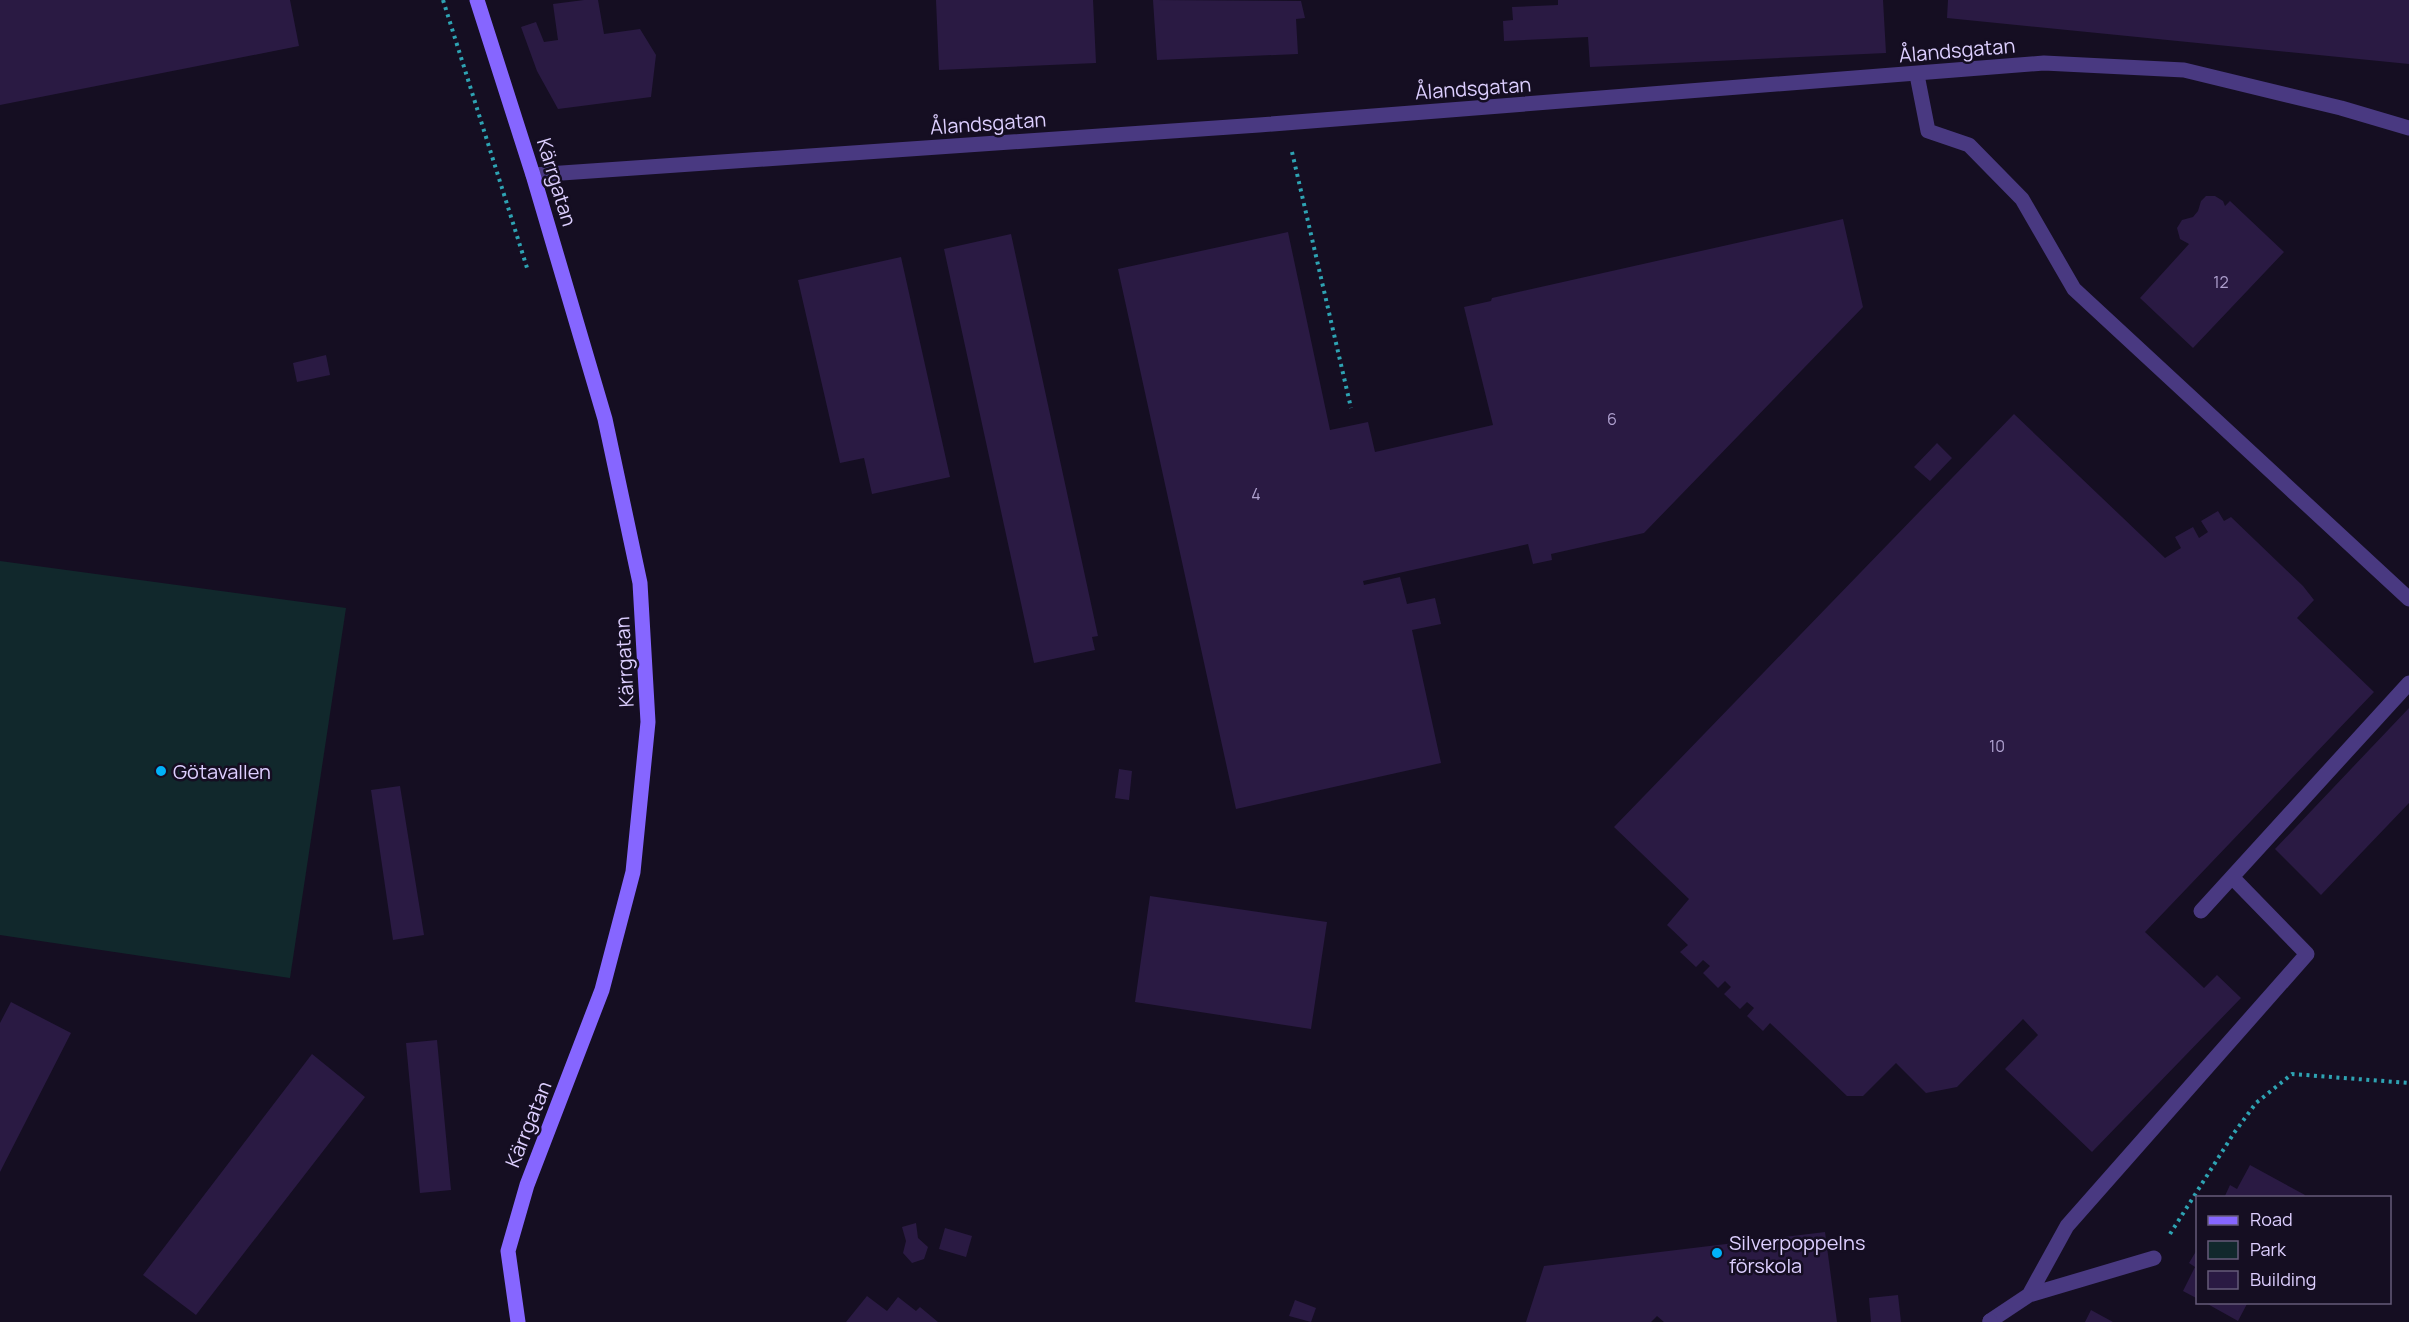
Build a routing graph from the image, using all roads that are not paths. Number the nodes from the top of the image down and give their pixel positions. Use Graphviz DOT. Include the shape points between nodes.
graph roads {
  1 [pos="477,0"];
  2 [pos="1917,75"];
  3 [pos="2409,128"];
  4 [pos="533,175"];
  5 [pos="2409,599"];
  6 [pos="2409,683"];
  7 [pos="2232,878"];
  8 [pos="2201,911"];
  9 [pos="2154,1258"];
  10 [pos="2029,1295"];
  11 [pos="1990,1321"];
  12 [pos="518,1322"];
  1 -- 4 [label="street, Kärrgatan"];
  2 -- 3 [label="street, Ålandsgatan" via="2044,63 2184,70"];
  2 -- 4 [label="street, Ålandsgatan"];
  2 -- 5 [label="street" via="1928,131 1969,145 2022,199 2074,289"];
  4 -- 12 [label="street, Kärrgatan" via="605,419 638,572 648,722 633,872 605,979 527,1185 508,1251"];
  6 -- 7 [label="street"];
  7 -- 8 [label="street"];
  7 -- 10 [label="street" via="2307,954 2067,1226"];
  9 -- 10 [label="street"];
  10 -- 11 [label="street"];
}
